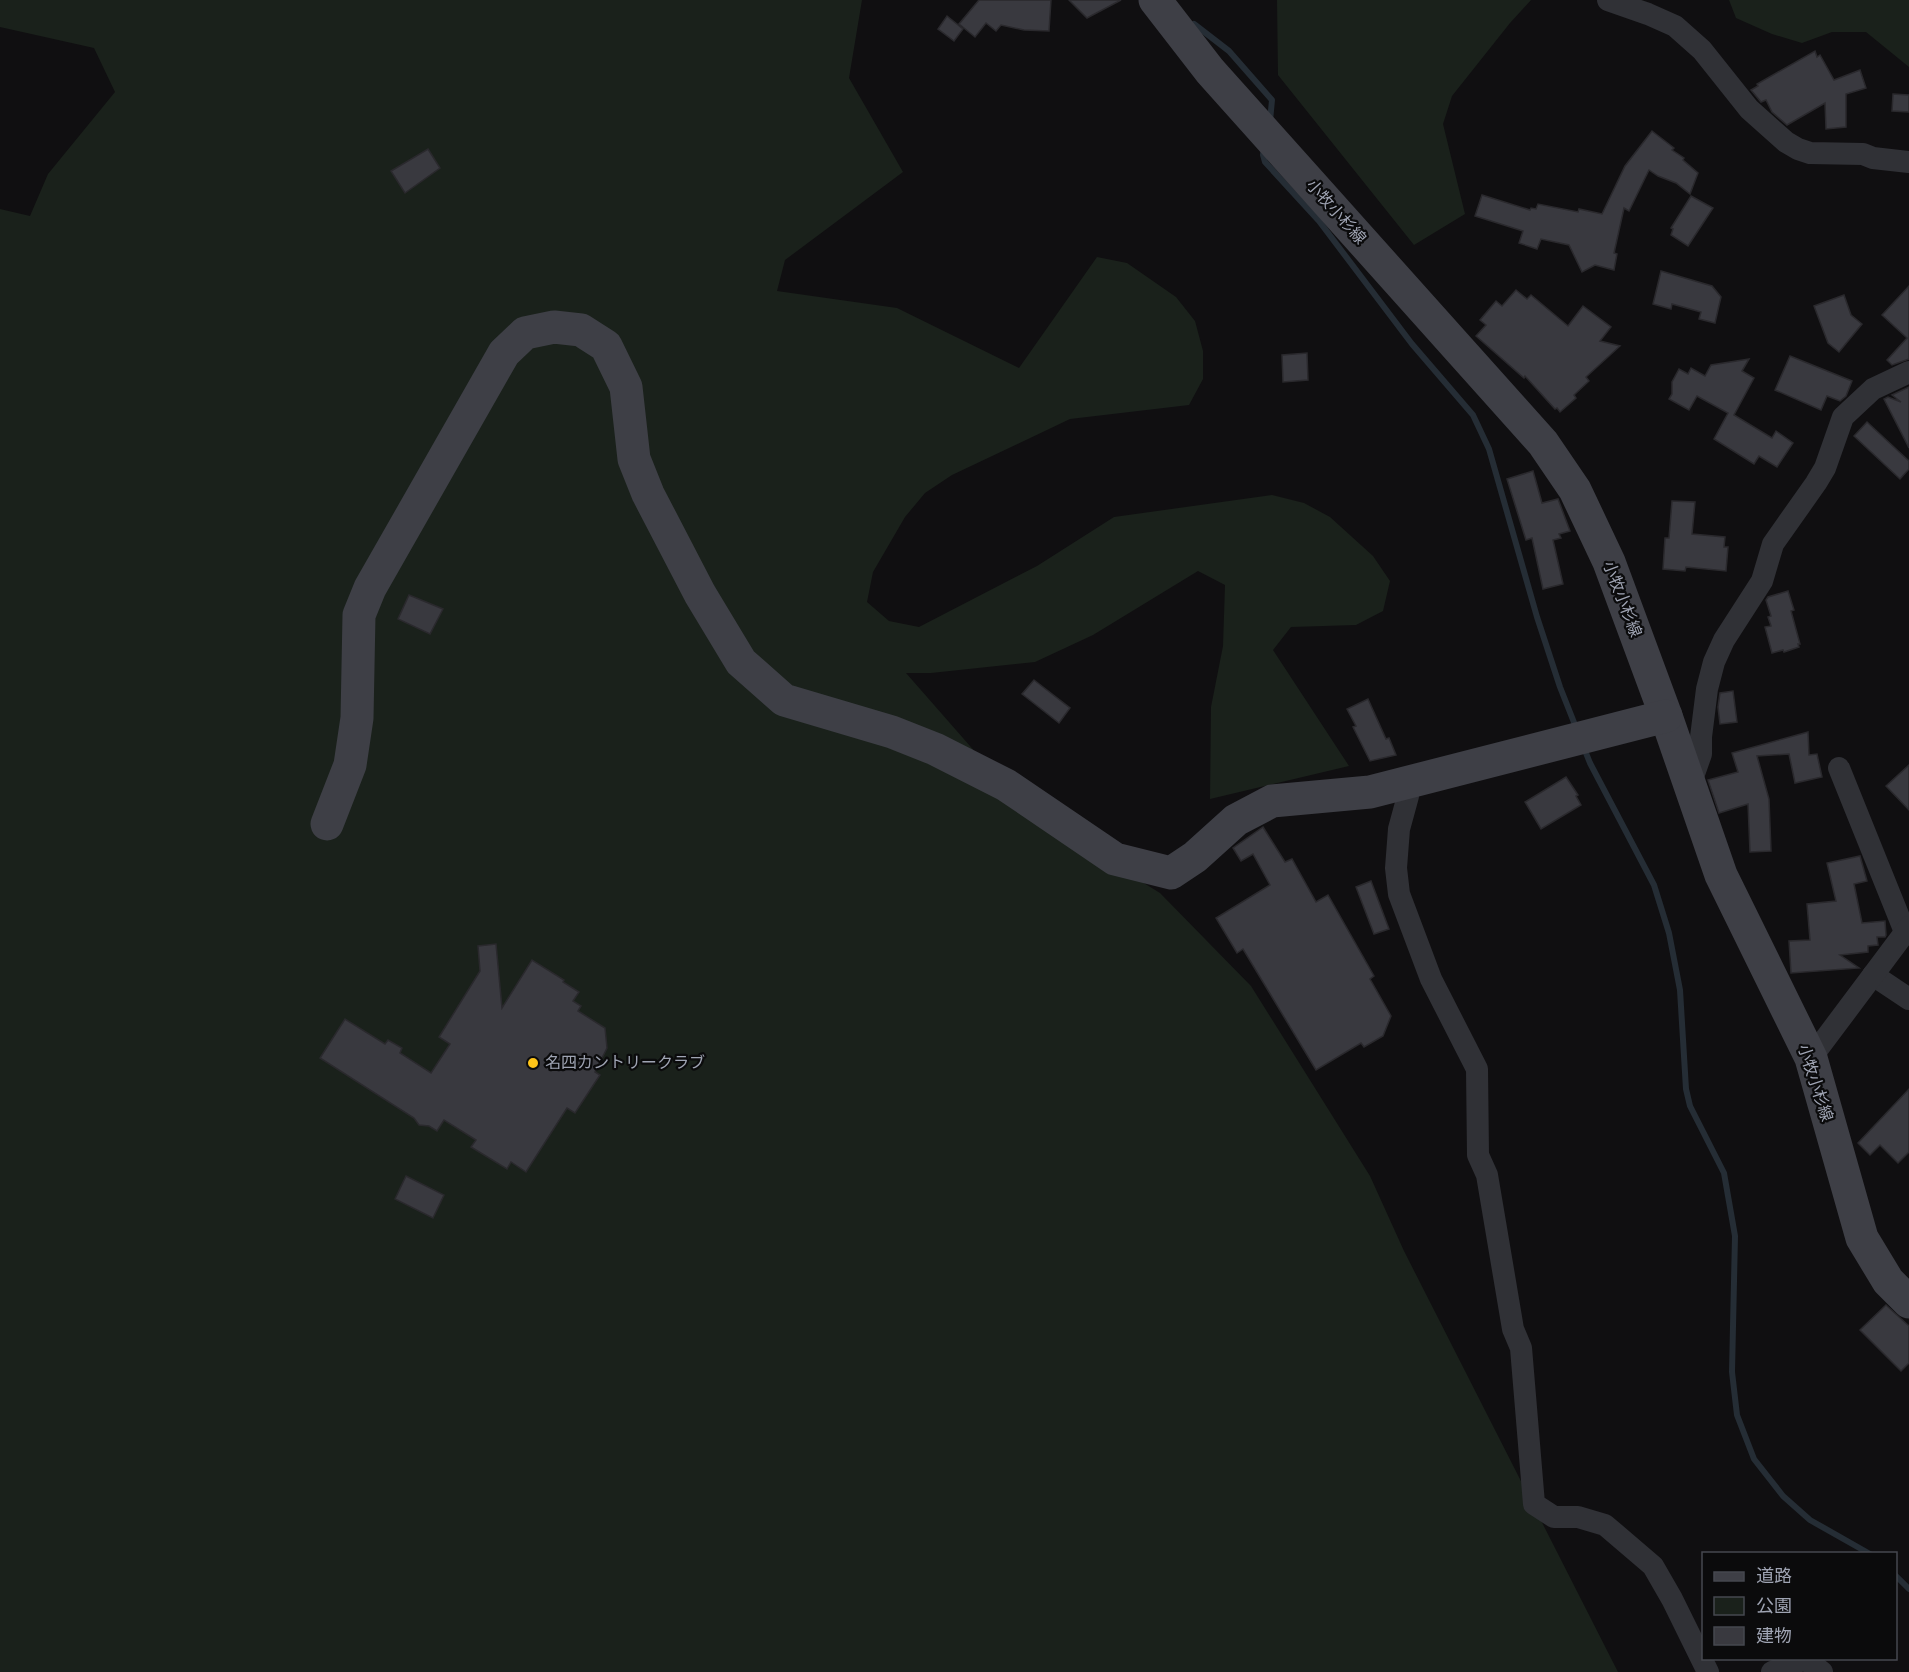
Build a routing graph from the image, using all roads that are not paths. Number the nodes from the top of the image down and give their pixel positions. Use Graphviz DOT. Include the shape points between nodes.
graph roads {
  1 [pos="1155,0"];
  2 [pos="1608,0"];
  3 [pos="1909,162"];
  4 [pos="1909,372"];
  5 [pos="1666,716"];
  6 [pos="1839,768"];
  7 [pos="1408,782"];
  8 [pos="1689,788"];
  9 [pos="327,824"];
  10 [pos="1907,929"];
  11 [pos="1873,975"];
  12 [pos="1909,999"];
  13 [pos="1811,1058"];
  14 [pos="1909,1302"];
  15 [pos="1702,1660"];
  16 [pos="1802,1660"];
  17 [pos="1806,1660"];
  18 [pos="1772,1672"];
  19 [pos="1822,1672"];
  1 -- 5 [label="street, 小牧小杉線" via="1210,71 1543,443 1575,490 1609,562"];
  2 -- 3 [label="street" via="1675,26 1702,50 1749,109 1798,149"];
  4 -- 8 [label="street" via="1873,389 1850,408 1825,468 1773,544 1762,581 1714,662 1707,689 1701,754"];
  5 -- 7 [label="street"];
  5 -- 8 [label="street, 小牧小杉線"];
  6 -- 10 [label="street"];
  7 -- 9 [label="street" via="1370,792 1272,801 1236,820 1171,873 1115,859 1006,785 935,749 784,700 741,662 648,495 634,459 626,387 606,346 581,330 554,327 525,333 504,353 370,588 359,615 357,718 350,765"];
  7 -- 15 [label="street" via="1399,829 1399,894 1431,979 1477,1069 1478,1155 1487,1175 1513,1329 1521,1348 1534,1504 1554,1518 1578,1517 1605,1525 1653,1566"];
  8 -- 13 [label="street, 小牧小杉線" via="1721,875"];
  10 -- 11 [label="street"];
  11 -- 12 [label="street"];
  11 -- 13 [label="street"];
  13 -- 14 [label="street, 小牧小杉線" via="1862,1238 1887,1281"];
  16 -- 18 [label="street"];
  17 -- 19 [label="street"];
}
